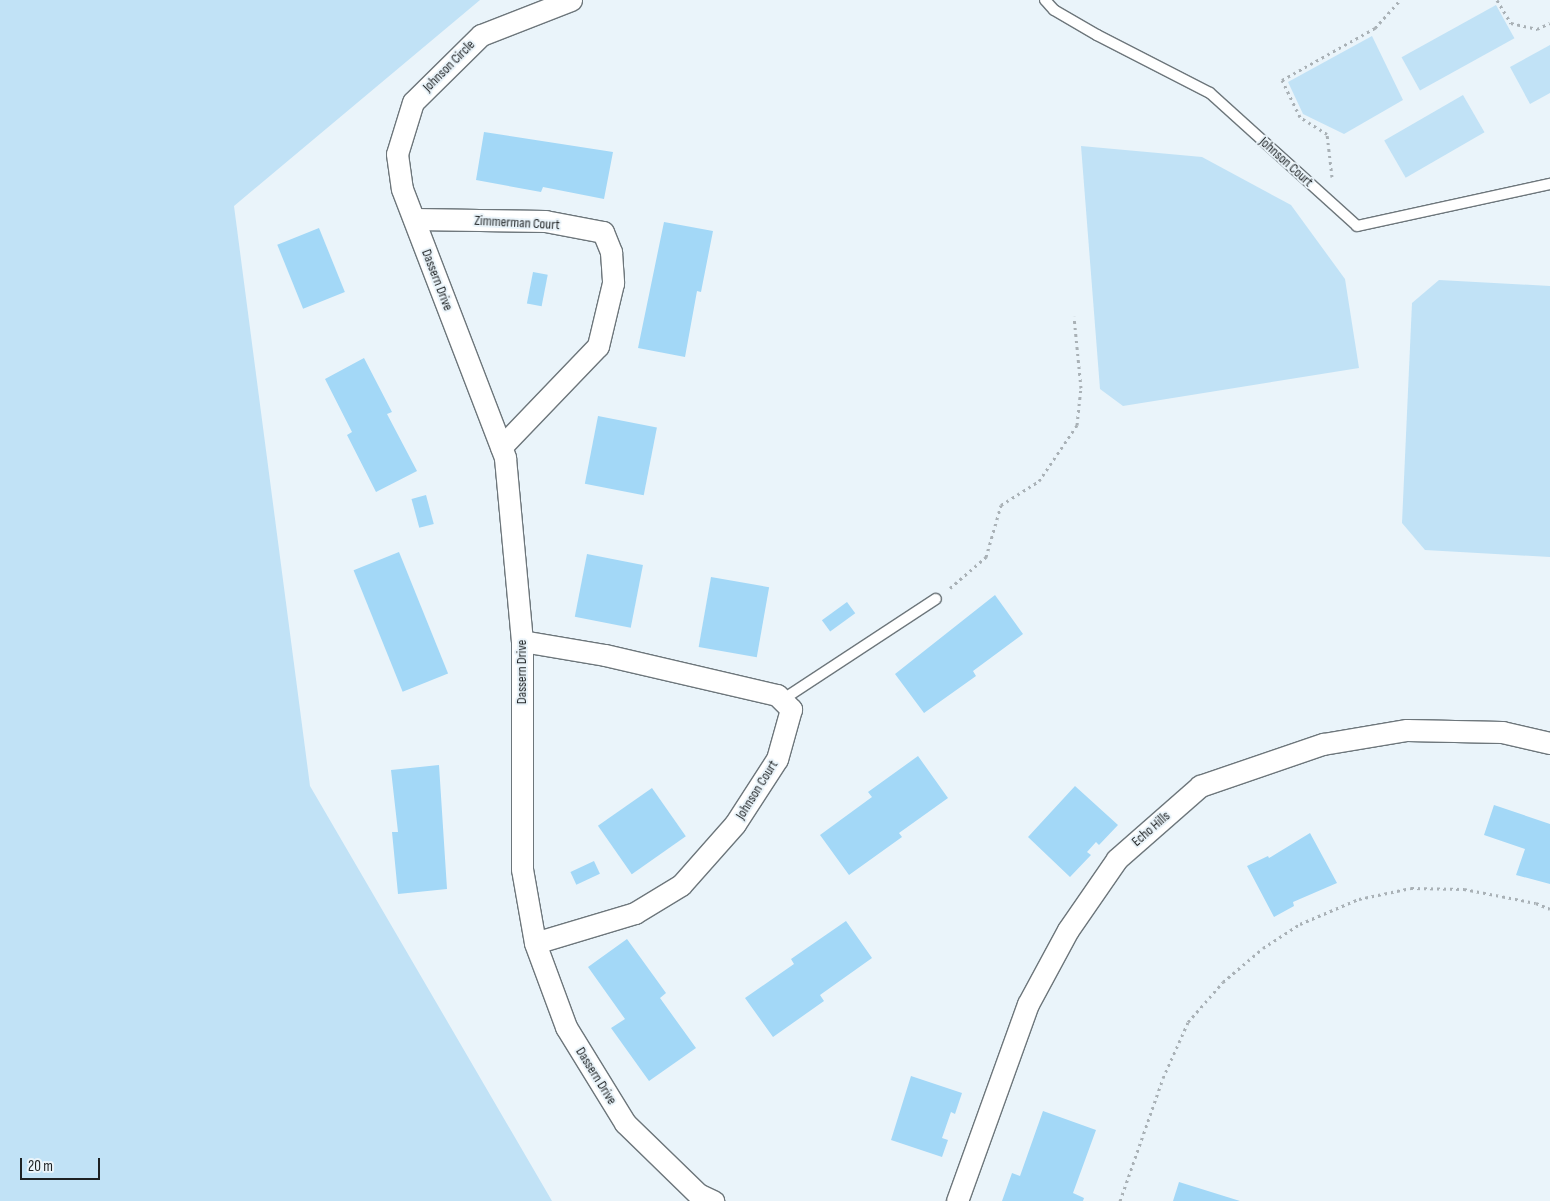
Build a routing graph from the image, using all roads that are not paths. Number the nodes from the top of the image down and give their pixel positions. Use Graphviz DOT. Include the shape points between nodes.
graph roads {
  1 [pos="571,0"];
  2 [pos="1045,0"];
  3 [pos="413,102"];
  4 [pos="1550,184"];
  5 [pos="414,219"];
  6 [pos="501,447"];
  7 [pos="936,599"];
  8 [pos="522,641"];
  9 [pos="782,700"];
  10 [pos="1550,742"];
  11 [pos="535,943"];
  12 [pos="713,1201"];
  13 [pos="958,1201"];
  1 -- 3 [label="street, Johnson Circle" via="481,35"];
  2 -- 4 [label="lane, Johnson Court" via="1054,10 1097,35 1210,93 1357,226"];
  3 -- 5 [label="street, Dassern Drive" via="397,154 402,189"];
  5 -- 6 [label="street, Dassern Drive"];
  5 -- 6 [label="street, Zimmerman Court" via="544,221 602,232 611,252 613,283 598,346"];
  6 -- 8 [label="street, Dassern Drive" via="505,458"];
  7 -- 9 [label="lane"];
  8 -- 9 [label="street" via="604,655 777,695"];
  8 -- 11 [label="street, Dassern Drive" via="522,869"];
  9 -- 11 [label="street, Johnson Court" via="791,709 777,759 735,824 681,885 635,913"];
  10 -- 13 [label="street, Echo Hills" via="1502,732 1407,730 1323,744 1200,786 1117,859 1068,930 1028,1004"];
  11 -- 12 [label="street, Dassern Drive" via="566,1027 625,1123 698,1194"];
}
